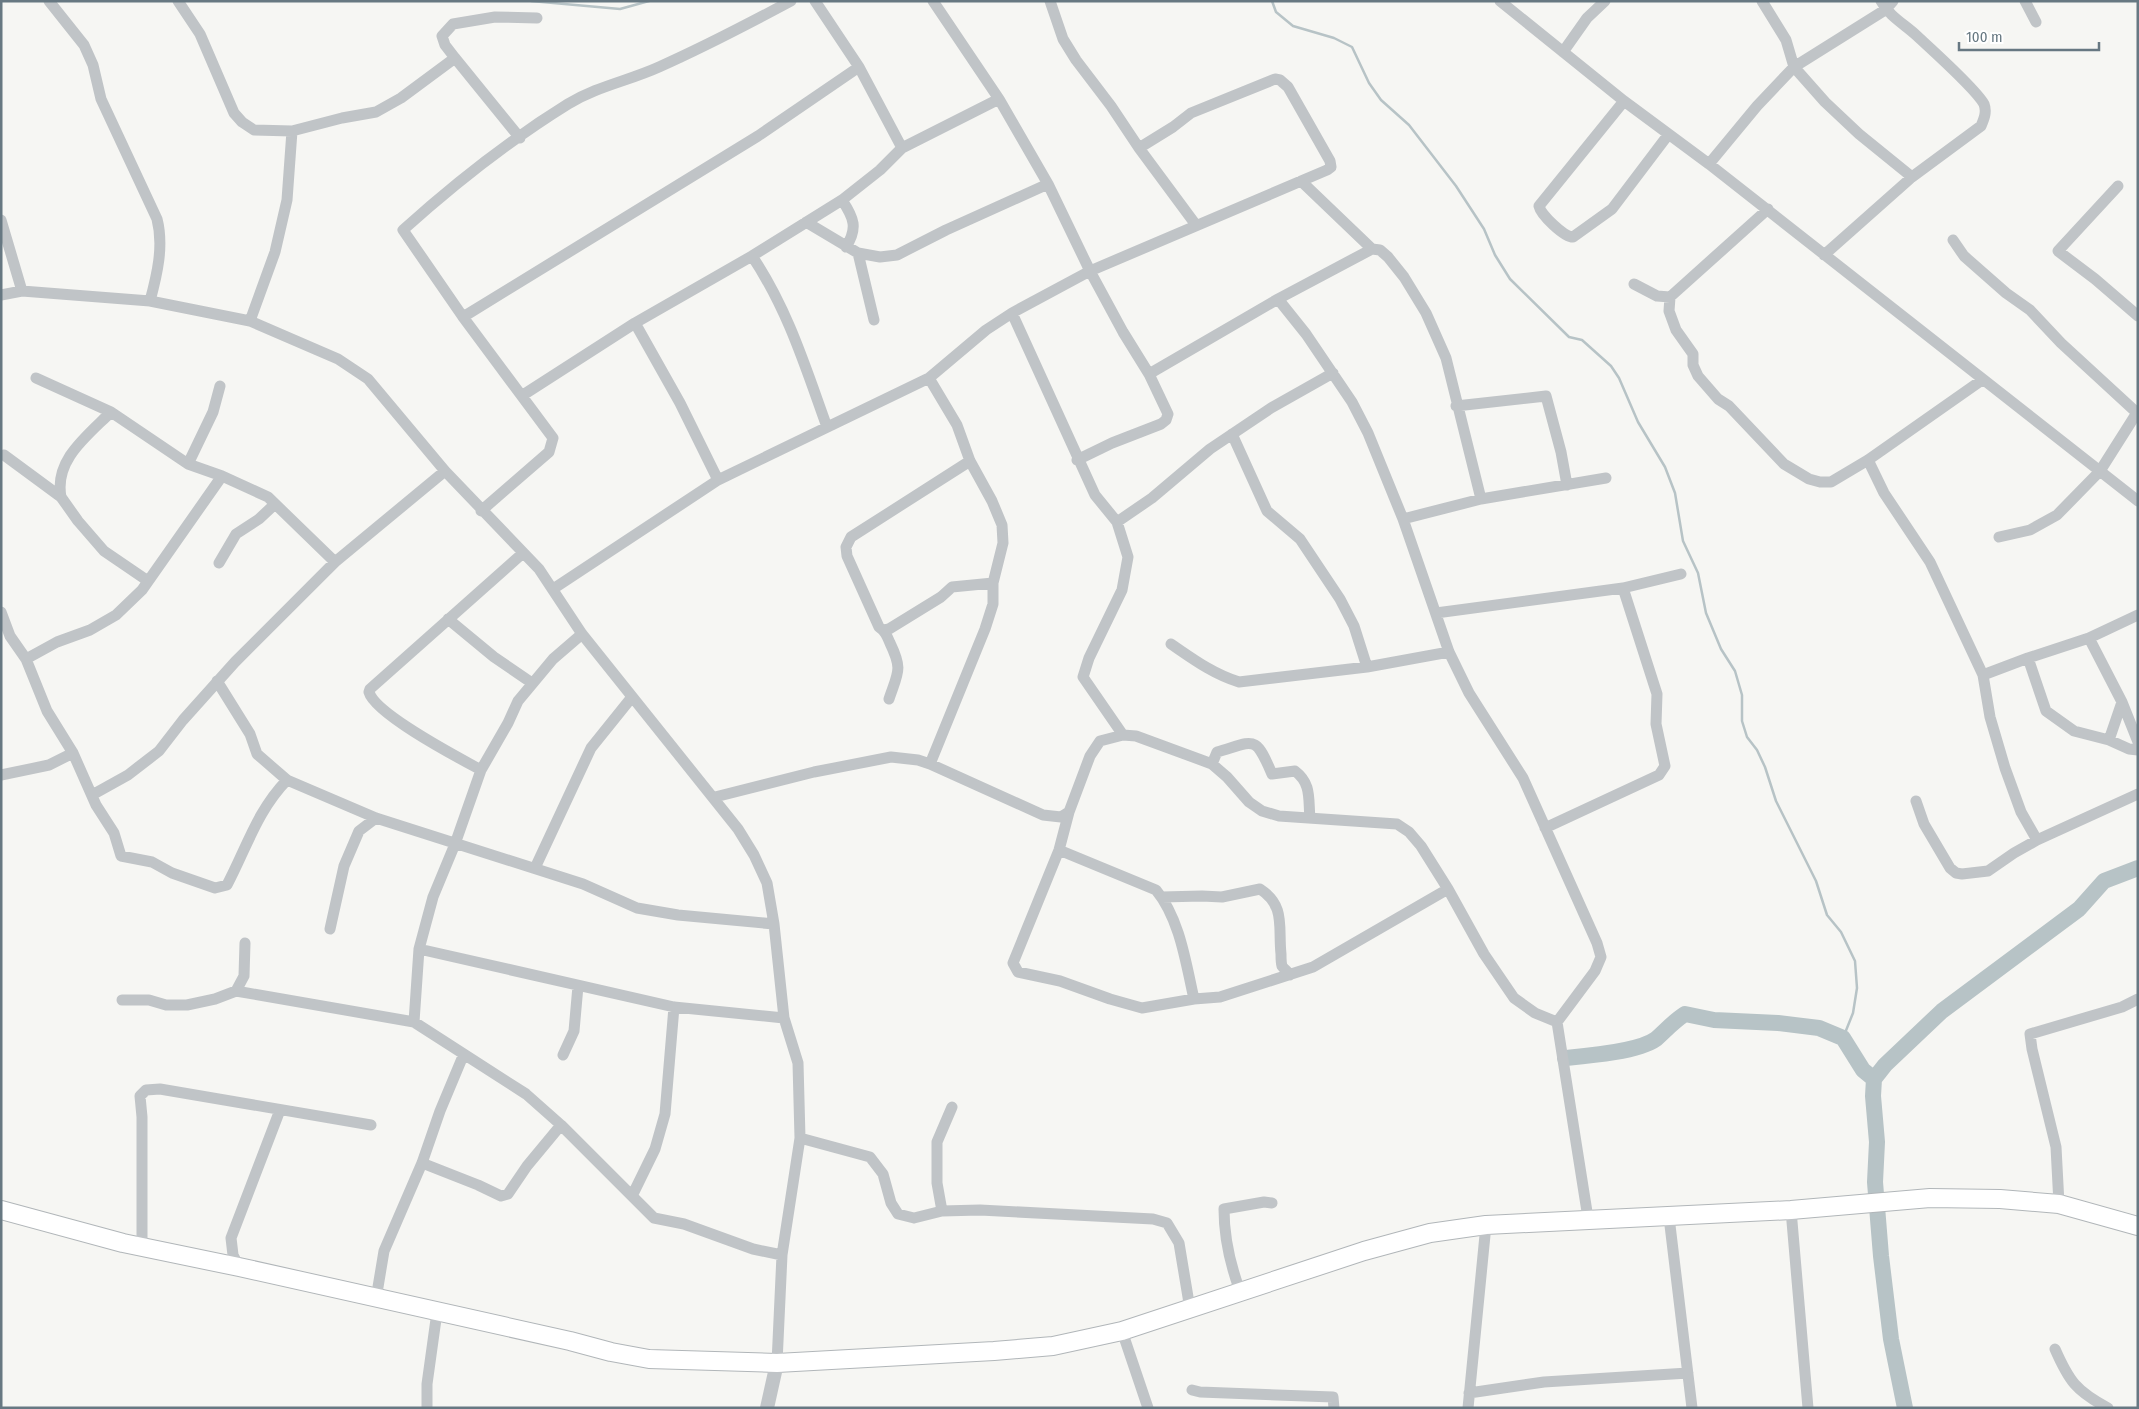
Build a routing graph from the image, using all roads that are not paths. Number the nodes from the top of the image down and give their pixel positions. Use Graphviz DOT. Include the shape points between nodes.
graph roads {
  1 [pos="49,1"];
  2 [pos="178,1"];
  3 [pos="791,1"];
  4 [pos="815,1"];
  5 [pos="933,1"];
  6 [pos="1050,1"];
  7 [pos="1500,1"];
  8 [pos="1605,1"];
  9 [pos="1762,1"];
  10 [pos="2025,1"];
  11 [pos="1886,4"];
  12 [pos="537,18"];
  13 [pos="2036,22"];
  14 [pos="1563,52"];
  15 [pos="455,58"];
  16 [pos="859,67"];
  17 [pos="1794,67"];
  18 [pos="999,100"];
  19 [pos="1624,101"];
  20 [pos="292,131"];
  21 [pos="1668,135"];
  22 [pos="520,138"];
  23 [pos="902,148"];
  24 [pos="1139,148"];
  25 [pos="1709,164"];
  26 [pos="1912,178"];
  27 [pos="1301,181"];
  28 [pos="1048,184"];
  29 [pos="2118,186"];
  30 [pos="842,200"];
  31 [pos="1768,209"];
  32 [pos="1,220"];
  33 [pos="806,222"];
  34 [pos="1196,225"];
  35 [pos="1953,240"];
  36 [pos="846,247"];
  37 [pos="1372,249"];
  38 [pos="858,254"];
  39 [pos="1824,255"];
  40 [pos="752,256"];
  41 [pos="1090,271"];
  42 [pos="1634,284"];
  43 [pos="22,291"];
  44 [pos="1,295"];
  45 [pos="1670,297"];
  46 [pos="1278,300"];
  47 [pos="150,301"];
  48 [pos="1012,313"];
  49 [pos="2138,316"];
  50 [pos="463,317"];
  51 [pos="874,320"];
  52 [pos="250,321"];
  53 [pos="635,323"];
  54 [pos="1333,373"];
  55 [pos="1149,374"];
  56 [pos="36,378"];
  57 [pos="929,378"];
  58 [pos="1982,380"];
  59 [pos="220,386"];
  60 [pos="523,395"];
  61 [pos="1456,406"];
  62 [pos="111,412"];
  63 [pos="2137,412"];
  64 [pos="827,427"];
  65 [pos="1232,434"];
  66 [pos="4,454"];
  67 [pos="1078,460"];
  68 [pos="1868,460"];
  69 [pos="970,461"];
  70 [pos="188,464"];
  71 [pos="445,471"];
  72 [pos="2100,471"];
  73 [pos="222,476"];
  74 [pos="1606,478"];
  75 [pos="718,480"];
  76 [pos="1567,485"];
  77 [pos="61,497"];
  78 [pos="1481,499"];
  79 [pos="2138,501"];
  80 [pos="275,504"];
  81 [pos="481,511"];
  82 [pos="1403,519"];
  83 [pos="1118,522"];
  84 [pos="1999,537"];
  85 [pos="523,552"];
  86 [pos="335,562"];
  87 [pos="219,563"];
  88 [pos="1681,574"];
  89 [pos="148,580"];
  90 [pos="993,583"];
  91 [pos="1623,588"];
  92 [pos="553,589"];
  93 [pos="1,612"];
  94 [pos="1436,613"];
  95 [pos="2138,615"];
  96 [pos="448,619"];
  97 [pos="884,630"];
  98 [pos="582,634"];
  99 [pos="2089,638"];
  100 [pos="1171,644"];
  101 [pos="1449,652"];
  102 [pos="2028,658"];
  103 [pos="26,659"];
  104 [pos="1367,667"];
  105 [pos="1983,675"];
  106 [pos="217,681"];
  107 [pos="532,683"];
  108 [pos="632,697"];
  109 [pos="889,699"];
  110 [pos="2122,702"];
  111 [pos="1123,735"];
  112 [pos="2109,740"];
  113 [pos="2138,742"];
  114 [pos="2138,750"];
  115 [pos="73,753"];
  116 [pos="930,764"];
  117 [pos="1212,764"];
  118 [pos="481,770"];
  119 [pos="1,775"];
  120 [pos="287,780"];
  121 [pos="2138,794"];
  122 [pos="92,795"];
  123 [pos="714,797"];
  124 [pos="1916,801"];
  125 [pos="1070,812"];
  126 [pos="376,818"];
  127 [pos="1310,818"];
  128 [pos="1545,828"];
  129 [pos="2038,840"];
  130 [pos="456,844"];
  131 [pos="1059,850"];
  132 [pos="535,868"];
  133 [pos="1448,889"];
  134 [pos="1162,898"];
  135 [pos="774,924"];
  136 [pos="330,929"];
  137 [pos="245,943"];
  138 [pos="420,950"];
  139 [pos="1290,975"];
  140 [pos="578,986"];
  141 [pos="236,991"];
  142 [pos="1194,999"];
  143 [pos="2138,999"];
  144 [pos="122,1000"];
  145 [pos="674,1007"];
  146 [pos="784,1018"];
  147 [pos="414,1022"];
  148 [pos="1557,1022"];
  149 [pos="563,1055"];
  150 [pos="463,1056"];
  151 [pos="952,1107"];
  152 [pos="280,1110"];
  153 [pos="371,1124"];
  154 [pos="562,1125"];
  155 [pos="800,1138"];
  156 [pos="422,1163"];
  157 [pos="632,1196"];
  158 [pos="1272,1203"];
  159 [pos="2059,1204"];
  160 [pos="1,1210"];
  161 [pos="1791,1210"];
  162 [pos="942,1211"];
  163 [pos="1670,1217"];
  164 [pos="1588,1218"];
  165 [pos="1486,1224"];
  166 [pos="2138,1226"];
  167 [pos="142,1247"];
  168 [pos="782,1255"];
  169 [pos="239,1267"];
  170 [pos="1240,1291"];
  171 [pos="376,1299"];
  172 [pos="1190,1309"];
  173 [pos="437,1312"];
  174 [pos="1122,1331"];
  175 [pos="2055,1349"];
  176 [pos="777,1363"];
  177 [pos="1688,1373"];
  178 [pos="1192,1390"];
  179 [pos="1469,1393"];
  180 [pos="427,1408"];
  181 [pos="766,1408"];
  182 [pos="1148,1408"];
  183 [pos="1334,1408"];
  184 [pos="1468,1408"];
  185 [pos="1692,1408"];
  186 [pos="1808,1408"];
  187 [pos="2108,1408"];
  1 -- 47 [label="street" via="84,45 93,65 101,99 157,219 160,244"];
  2 -- 20 [label="street" via="200,34 234,113 254,130"];
  3 -- 22 [label="street" via="698,49 569,104"];
  4 -- 16 [label="street"];
  5 -- 18 [label="street"];
  6 -- 24 [label="street" via="1064,40 1076,60"];
  7 -- 14 [label="street"];
  8 -- 14 [label="street" via="1587,18"];
  9 -- 17 [label="street" via="1786,40"];
  10 -- 13 [label="street"];
  11 -- 17 [label="street"];
  11 -- 26 [label="street" via="1971,89 1984,105 1986,114 1981,126"];
  12 -- 15 [label="street" via="495,17 453,24 442,36"];
  14 -- 19 [label="street"];
  15 -- 20 [label="street" via="401,98 376,112"];
  15 -- 22 [label="street"];
  16 -- 23 [label="street"];
  16 -- 50 [label="street" via="758,136"];
  17 -- 25 [label="street"];
  17 -- 26 [label="street" via="1824,102"];
  18 -- 23 [label="street"];
  18 -- 28 [label="street"];
  19 -- 21 [label="street"];
  19 -- 21 [label="street" via="1539,206 1565,235 1573,237 1612,209"];
  20 -- 52 [label="street" via="287,200 275,252"];
  21 -- 25 [label="street"];
  22 -- 50 [label="street" via="439,198 403,230"];
  23 -- 30 [label="street"];
  24 -- 27 [label="street" via="1191,113 1275,79 1280,80 1288,87 1330,161 1328,170"];
  24 -- 34 [label="street"];
  25 -- 31 [label="street"];
  26 -- 39 [label="street"];
  27 -- 34 [label="street"];
  27 -- 37 [label="street"];
  28 -- 38 [label="street" via="897,255"];
  28 -- 41 [label="street"];
  29 -- 49 [label="street" via="2058,251"];
  30 -- 33 [label="street"];
  30 -- 36 [label="street" via="854,225 853,237"];
  31 -- 39 [label="street"];
  31 -- 45 [label="street"];
  32 -- 43 [label="street"];
  33 -- 36 [label="street"];
  33 -- 40 [label="street"];
  34 -- 41 [label="street"];
  35 -- 63 [label="street" via="1964,256 2030,310"];
  36 -- 38 [label="street"];
  37 -- 46 [label="street"];
  37 -- 61 [label="street" via="1380,250 1388,257 1426,313 1446,358"];
  38 -- 51 [label="street"];
  39 -- 58 [label="street"];
  40 -- 53 [label="street"];
  40 -- 64 [label="street" via="787,318"];
  41 -- 48 [label="street"];
  41 -- 55 [label="street"];
  42 -- 45 [label="street" via="1657,296"];
  43 -- 44 [label="street"];
  43 -- 47 [label="street"];
  45 -- 68 [label="street" via="1669,310 1676,330 1693,354 1693,366 1698,376 1784,464 1809,479 1831,482"];
  46 -- 54 [label="street"];
  46 -- 55 [label="street"];
  47 -- 52 [label="street"];
  48 -- 57 [label="street" via="986,330"];
  48 -- 67 [label="street"];
  50 -- 60 [label="street"];
  52 -- 71 [label="street" via="338,359 368,378"];
  53 -- 60 [label="street"];
  53 -- 75 [label="street"];
  54 -- 65 [label="street"];
  54 -- 82 [label="street" via="1368,433"];
  55 -- 67 [label="street" via="1168,414 1166,420"];
  56 -- 62 [label="street"];
  57 -- 64 [label="street"];
  57 -- 69 [label="street" via="957,425"];
  58 -- 68 [label="street"];
  58 -- 72 [label="street"];
  59 -- 70 [label="street" via="213,412"];
  60 -- 81 [label="street" via="553,438 553,446"];
  61 -- 76 [label="street" via="1546,396 1562,452"];
  61 -- 78 [label="street"];
  62 -- 70 [label="street"];
  62 -- 77 [label="street" via="70,453 59,483"];
  63 -- 72 [label="street"];
  64 -- 75 [label="street"];
  65 -- 83 [label="street"];
  65 -- 104 [label="street" via="1267,511 1300,539 1340,600 1354,626"];
  66 -- 77 [label="street"];
  67 -- 83 [label="street" via="1095,495"];
  68 -- 105 [label="street" via="1884,493 1930,562"];
  69 -- 90 [label="street" via="1002,525 1002,544"];
  69 -- 97 [label="street" via="851,537 846,546 847,556 879,626"];
  70 -- 73 [label="street"];
  71 -- 81 [label="street"];
  71 -- 86 [label="street"];
  72 -- 79 [label="street"];
  72 -- 84 [label="street" via="2058,515 2030,530"];
  73 -- 80 [label="street" via="268,496"];
  73 -- 89 [label="street"];
  74 -- 76 [label="street"];
  75 -- 92 [label="street"];
  76 -- 78 [label="street"];
  77 -- 89 [label="street" via="104,550"];
  78 -- 82 [label="street"];
  80 -- 86 [label="street"];
  80 -- 87 [label="street" via="236,534"];
  81 -- 85 [label="street"];
  82 -- 94 [label="street"];
  83 -- 111 [label="street" via="1128,557 1122,590 1082,677"];
  85 -- 92 [label="street"];
  85 -- 96 [label="street"];
  86 -- 106 [label="street"];
  88 -- 91 [label="street"];
  89 -- 103 [label="street" via="116,615"];
  90 -- 97 [label="street" via="952,587 941,597"];
  90 -- 116 [label="street" via="993,604 985,629"];
  91 -- 94 [label="street"];
  91 -- 128 [label="street" via="1657,694 1656,724 1665,766 1659,775"];
  92 -- 98 [label="street"];
  93 -- 103 [label="street" via="10,636"];
  94 -- 101 [label="street"];
  95 -- 99 [label="street"];
  96 -- 107 [label="street"];
  96 -- 118 [label="street" via="369,692 375,701 414,732"];
  97 -- 109 [label="street" via="899,669"];
  98 -- 107 [label="street"];
  98 -- 108 [label="street"];
  99 -- 102 [label="street"];
  99 -- 110 [label="street"];
  100 -- 104 [label="street" via="1204,667 1239,682"];
  101 -- 104 [label="street"];
  101 -- 128 [label="street" via="1469,693 1523,778"];
  102 -- 105 [label="street"];
  102 -- 112 [label="street" via="2046,711 2074,731"];
  103 -- 115 [label="street" via="47,711"];
  105 -- 129 [label="street" via="1990,717 2005,768 2021,812"];
  106 -- 120 [label="street" via="250,734 257,754"];
  106 -- 122 [label="street" via="160,751 128,775"];
  107 -- 118 [label="street" via="518,701"];
  108 -- 123 [label="street"];
  108 -- 132 [label="street" via="592,748"];
  110 -- 112 [label="street"];
  110 -- 113 [label="street"];
  111 -- 117 [label="street" via="1136,736"];
  111 -- 125 [label="street" via="1100,741 1090,756"];
  112 -- 114 [label="street"];
  115 -- 119 [label="street" via="49,765"];
  115 -- 122 [label="street"];
  116 -- 123 [label="street" via="891,756"];
  116 -- 125 [label="street" via="1043,815 1061,817"];
  117 -- 127 [label="street" via="1262,811"];
  117 -- 127 [label="street" via="1217,752 1242,743 1257,745 1272,774 1295,771 1304,778"];
  118 -- 130 [label="street"];
  120 -- 122 [label="street" via="265,806 227,885 215,888 172,873 152,862 121,856 114,833"];
  120 -- 126 [label="street"];
  121 -- 129 [label="street"];
  123 -- 135 [label="street" via="754,855 767,883"];
  124 -- 129 [label="street" via="1924,824 1956,873 1988,871"];
  125 -- 131 [label="street"];
  126 -- 130 [label="street"];
  126 -- 136 [label="street" via="359,831 344,866"];
  127 -- 133 [label="street" via="1397,824 1421,846"];
  128 -- 148 [label="street" via="1597,943 1600,957 1595,971"];
  130 -- 132 [label="street"];
  130 -- 138 [label="street" via="433,897"];
  131 -- 134 [label="street" via="1156,890"];
  131 -- 142 [label="street" via="1014,958 1018,972 1060,981 1142,1008"];
  132 -- 135 [label="street" via="583,884 637,908"];
  133 -- 139 [label="street" via="1313,967"];
  133 -- 148 [label="street" via="1484,954 1514,998 1535,1013"];
  134 -- 139 [label="street" via="1222,897 1260,889 1272,897 1277,911 1282,966"];
  134 -- 142 [label="street" via="1175,926"];
  135 -- 146 [label="street"];
  137 -- 141 [label="street" via="244,976"];
  138 -- 140 [label="street"];
  138 -- 147 [label="street"];
  139 -- 142 [label="street" via="1220,997"];
  140 -- 145 [label="street"];
  140 -- 149 [label="street" via="574,1031"];
  141 -- 144 [label="street" via="187,1005"];
  141 -- 147 [label="street"];
  143 -- 159 [label="street" via="2122,1007 2030,1034 2056,1147"];
  145 -- 146 [label="street"];
  145 -- 157 [label="street" via="665,1114 655,1149"];
  146 -- 155 [label="street" via="798,1063"];
  147 -- 150 [label="street"];
  148 -- 164 [label="street"];
  150 -- 154 [label="street" via="526,1094"];
  150 -- 156 [label="street"];
  151 -- 162 [label="street" via="937,1142 937,1183"];
  152 -- 153 [label="street"];
  152 -- 167 [label="street" via="160,1089 146,1090 140,1096"];
  152 -- 169 [label="street" via="232,1238"];
  154 -- 156 [label="street" via="508,1194 501,1196"];
  154 -- 157 [label="street"];
  155 -- 162 [label="street" via="870,1157 883,1174 891,1203 898,1214 914,1218"];
  155 -- 168 [label="street"];
  156 -- 171 [label="street" via="384,1251"];
  157 -- 168 [label="street" via="654,1218 684,1224 753,1249"];
  158 -- 170 [label="street" via="1224,1209 1226,1246"];
  159 -- 161 [label="main road" via="1930,1198"];
  159 -- 166 [label="main road"];
  160 -- 167 [label="main road"];
  161 -- 163 [label="main road"];
  161 -- 186 [label="street"];
  162 -- 172 [label="street" via="1153,1219 1167,1223 1179,1243"];
  163 -- 164 [label="main road"];
  163 -- 177 [label="street"];
  164 -- 165 [label="main road"];
  165 -- 170 [label="main road" via="1364,1251"];
  165 -- 179 [label="street"];
  167 -- 169 [label="main road"];
  168 -- 176 [label="street"];
  169 -- 171 [label="main road"];
  170 -- 172 [label="main road"];
  171 -- 173 [label="main road"];
  172 -- 174 [label="main road"];
  173 -- 176 [label="main road" via="649,1359"];
  173 -- 180 [label="street"];
  174 -- 176 [label="main road" via="1052,1346"];
  174 -- 182 [label="street"];
  175 -- 187 [label="street" via="2066,1374 2086,1396"];
  176 -- 181 [label="street"];
  177 -- 179 [label="street" via="1544,1382"];
  177 -- 185 [label="street"];
  178 -- 183 [label="street" via="1333,1397"];
  179 -- 184 [label="street"];
}
